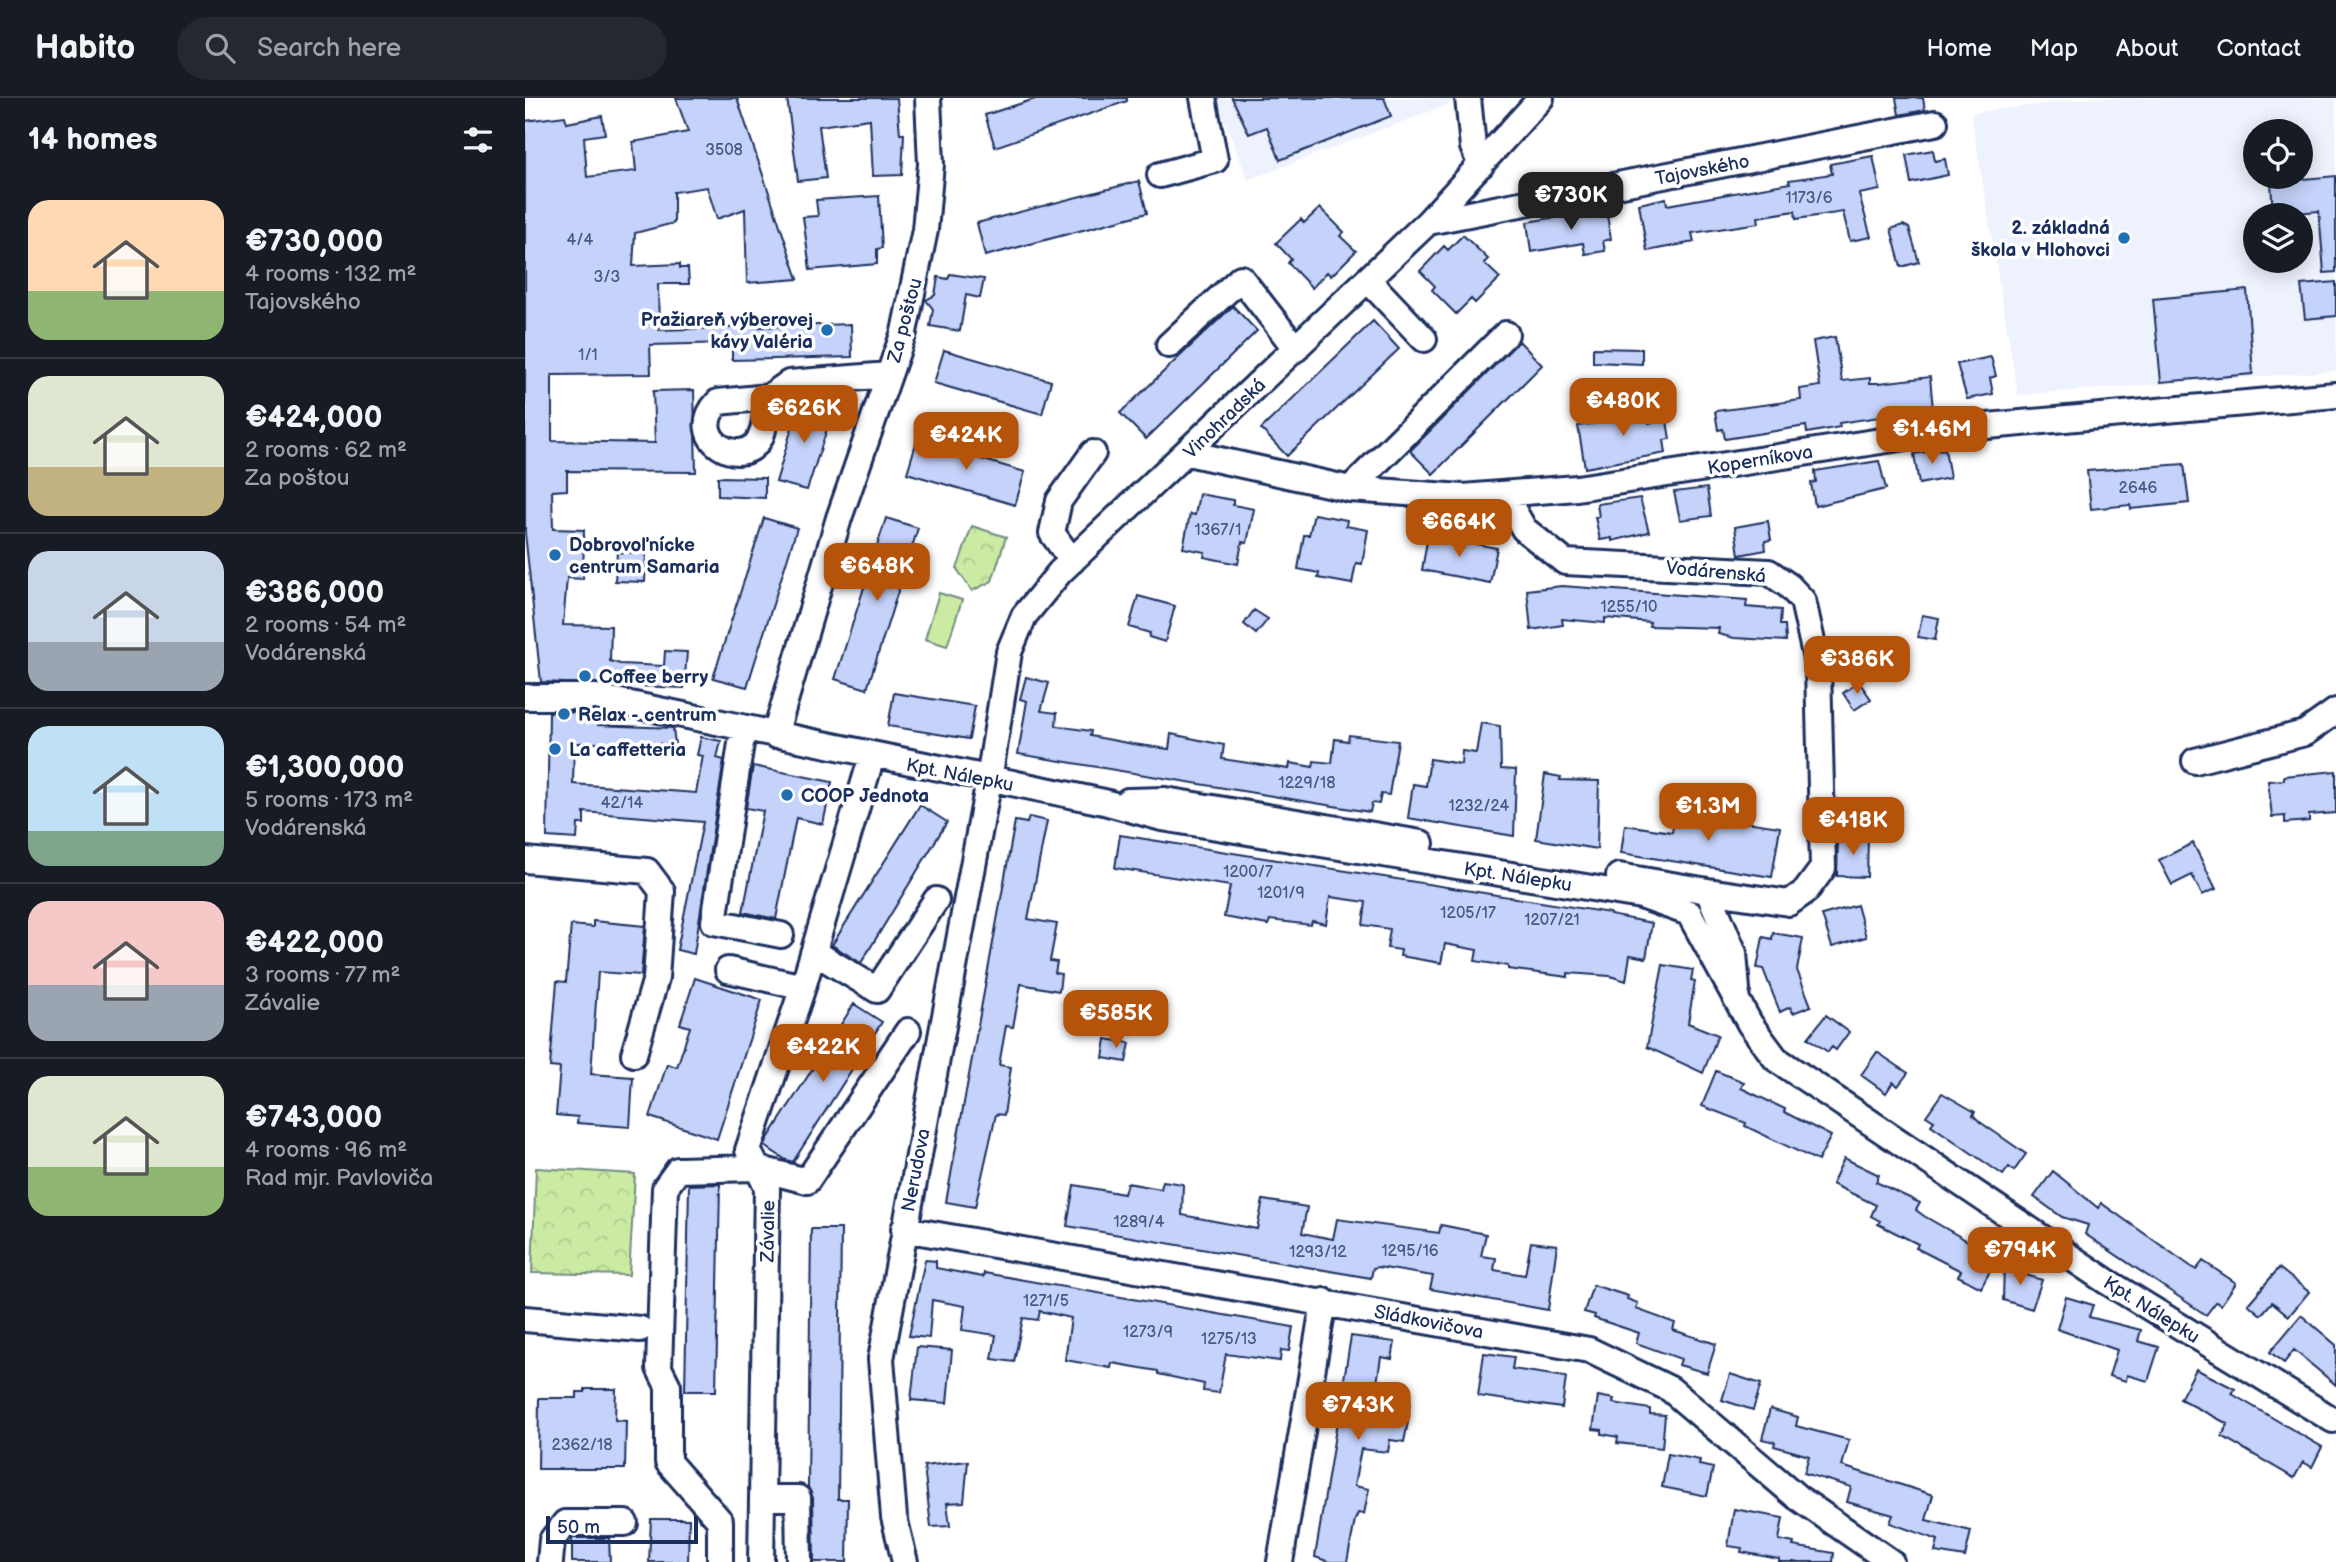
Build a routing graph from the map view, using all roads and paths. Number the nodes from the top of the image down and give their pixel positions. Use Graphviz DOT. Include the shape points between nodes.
graph roads {
  1 [pos="928,98"];
  2 [pos="1203,98"];
  3 [pos="1468,98"];
  4 [pos="1541,98"];
  5 [pos="1935,123"];
  6 [pos="1481,165"];
  7 [pos="1160,175"];
  8 [pos="1428,222"];
  9 [pos="1368,280"];
  10 [pos="1506,334"];
  11 [pos="1425,339"];
  12 [pos="1169,345"];
  13 [pos="1296,349"];
  14 [pos="889,375"];
  15 [pos="2336,395"];
  16 [pos="769,397"];
  17 [pos="1093,453"];
  18 [pos="1188,453"];
  19 [pos="1350,489"];
  20 [pos="1504,494"];
  21 [pos="1072,561"];
  22 [pos="525,697"];
  23 [pos="2336,711"];
  24 [pos="744,730"];
  25 [pos="775,735"];
  26 [pos="872,756"];
  27 [pos="2195,761"];
  28 [pos="989,780"];
  29 [pos="1104,802"];
  30 [pos="525,860"];
  31 [pos="1708,891"];
  32 [pos="936,900"];
  33 [pos="781,935"];
  34 [pos="814,952"];
  35 [pos="728,970"];
  36 [pos="803,988"];
  37 [pos="1738,998"];
  38 [pos="908,1031"];
  39 [pos="634,1054"];
  40 [pos="757,1168"];
  41 [pos="904,1229"];
  42 [pos="1324,1301"];
  43 [pos="525,1319"];
  44 [pos="640,1329"];
  45 [pos="2333,1420"];
  46 [pos="762,1498"];
  47 [pos="625,1523"];
  48 [pos="550,1562"];
  49 [pos="720,1562"];
  50 [pos="761,1562"];
  51 [pos="799,1562"];
  52 [pos="905,1562"];
  53 [pos="1280,1562"];
  54 [pos="1891,1562"];
  1 -- 14 [label="street, Za poštou" via="931,164 925,230 904,332"];
  2 -- 7 [label="street" via="1215,160"];
  3 -- 6 [label="street" via="1473,147"];
  4 -- 6 [label="street, Vinohradská"];
  5 -- 8 [label="street, Tajovského"];
  6 -- 8 [label="street, Vinohradská"];
  8 -- 9 [label="street, Vinohradská"];
  9 -- 11 [label="street"];
  9 -- 13 [label="street, Vinohradská"];
  10 -- 19 [label="street"];
  12 -- 13 [label="street" via="1241,278"];
  13 -- 18 [label="street, Vinohradská"];
  14 -- 16 [label="street" via="789,383"];
  14 -- 25 [label="street, Za poštou" via="839,518"];
  15 -- 20 [label="street, Koperníkova" via="1965,428 1577,488"];
  17 -- 21 [label="street" via="1059,501 1052,533"];
  18 -- 19 [label="street, Koperníkova"];
  18 -- 21 [label="street, Vinohradská"];
  19 -- 20 [label="street, Koperníkova" via="1463,497"];
  20 -- 31 [label="street, Vodárenská" via="1524,529 1565,562 1769,572 1803,601 1818,668 1823,868 1806,891 1789,903"];
  21 -- 28 [label="street, Vinohradská" via="1024,616 1009,652"];
  22 -- 24 [label="street, Kpt. Nálepku" via="596,697"];
  23 -- 27 [label="street" via="2305,733"];
  24 -- 25 [label="street, Kpt. Nálepku"];
  24 -- 33 [label="street" via="714,922"];
  25 -- 26 [label="street, Kpt. Nálepku"];
  26 -- 28 [label="street, Kpt. Nálepku"];
  26 -- 34 [label="street, Závalie"];
  28 -- 29 [label="street, Kpt. Nálepku"];
  28 -- 41 [label="street, Nerudova"];
  29 -- 31 [label="street" via="1165,800"];
  29 -- 37 [label="street, Kpt. Nálepku" via="1161,818 1641,896 1689,913"];
  30 -- 39 [label="street" via="647,871 662,891 656,978"];
  31 -- 37 [label="street" via="1734,953"];
  32 -- 34 [label="street" via="877,990"];
  34 -- 36 [label="street, Závalie"];
  35 -- 36 [label="street"];
  36 -- 40 [label="street, Závalie" via="748,1150"];
  37 -- 45 [label="street, Kpt. Nálepku" via="1750,1024 1776,1059 2106,1281"];
  38 -- 40 [label="street" via="807,1181"];
  40 -- 46 [label="street, Závalie" via="767,1187"];
  40 -- 49 [label="street" via="678,1170 665,1188 659,1368 668,1386 668,1462 720,1521"];
  41 -- 42 [label="street, Sládkovičova"];
  41 -- 52 [label="street, Nerudova" via="881,1359 894,1517"];
  42 -- 53 [label="street"];
  42 -- 54 [label="street, Sládkovičova" via="1589,1350 1670,1389 1797,1497"];
  43 -- 44 [label="street"];
  46 -- 50 [label="street, Závalie"];
  46 -- 51 [label="street" via="798,1498"];
  47 -- 48 [label="street" via="565,1523 552,1540"];
}
